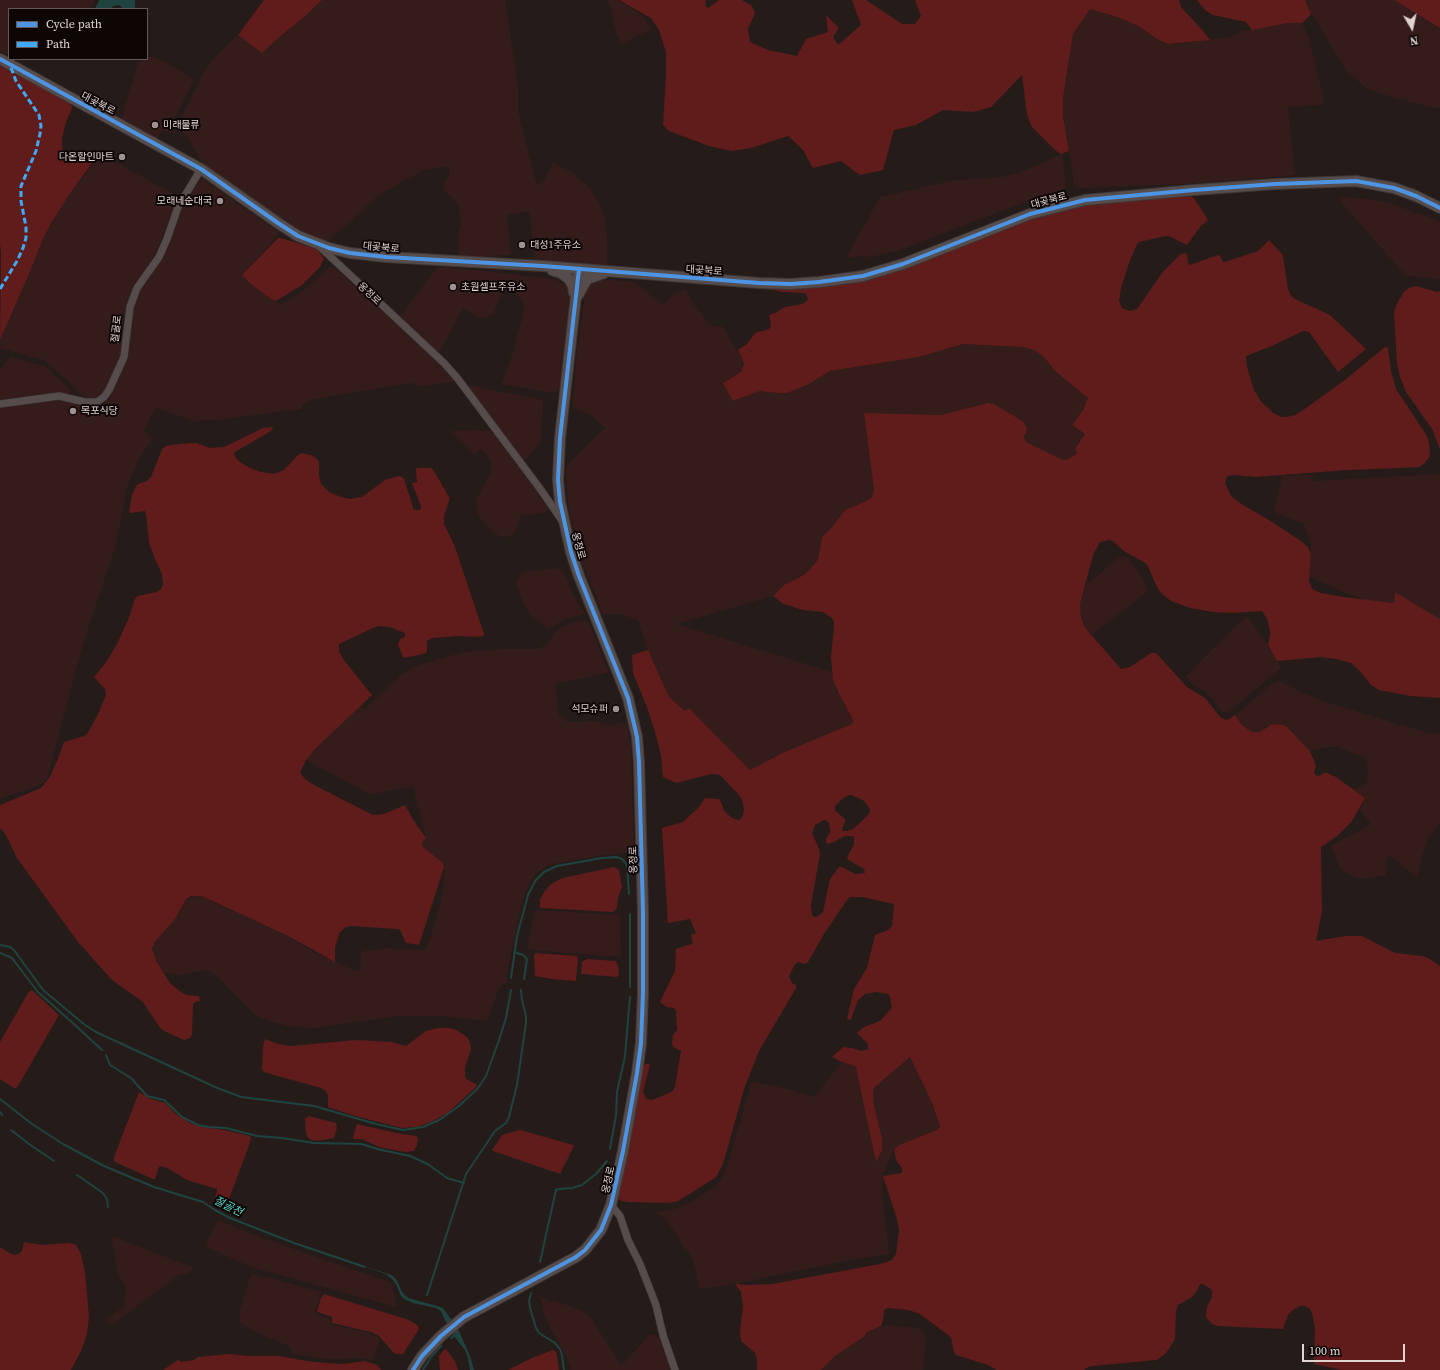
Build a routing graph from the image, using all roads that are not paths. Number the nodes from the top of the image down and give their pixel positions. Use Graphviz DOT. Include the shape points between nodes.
graph roads {
  1 [pos="0,59"];
  2 [pos="201,169"];
  3 [pos="1440,208"];
  4 [pos="316,243"];
  5 [pos="543,266"];
  6 [pos="578,269"];
  7 [pos="608,272"];
  8 [pos="575,300"];
  9 [pos="0,404"];
  10 [pos="565,524"];
  11 [pos="611,1205"];
  12 [pos="413,1370"];
  13 [pos="675,1370"];
  1 -- 2 [label="street, 대곶북로"];
  2 -- 4 [label="street, 대곶북로" via="278,224"];
  2 -- 9 [label="street, 절골로" via="178,207 159,257 137,288 130,307 124,357 104,397 97,402 59,396"];
  3 -- 7 [label="street, 대곶북로" via="1394,188 1356,181 1194,190 1085,200 1057,206 863,276 791,284"];
  4 -- 5 [label="street, 대곶북로" via="350,253 386,257"];
  4 -- 10 [label="street, 옹정로" via="444,363"];
  5 -- 6 [label="street, 대곶북로"];
  5 -- 8 [label="street" via="569,279"];
  6 -- 7 [label="street, 대곶북로"];
  6 -- 8 [label="street"];
  7 -- 8 [label="street" via="587,279"];
  8 -- 10 [label="street" via="558,459 560,502"];
  10 -- 11 [label="street, 옹정로" via="578,576 628,698 637,737 639,762 643,913 641,1043 631,1113"];
  11 -- 12 [label="street" via="601,1230 585,1250 458,1322 422,1356"];
  11 -- 13 [label="street, 옹정로" via="620,1216 656,1305"];
}
